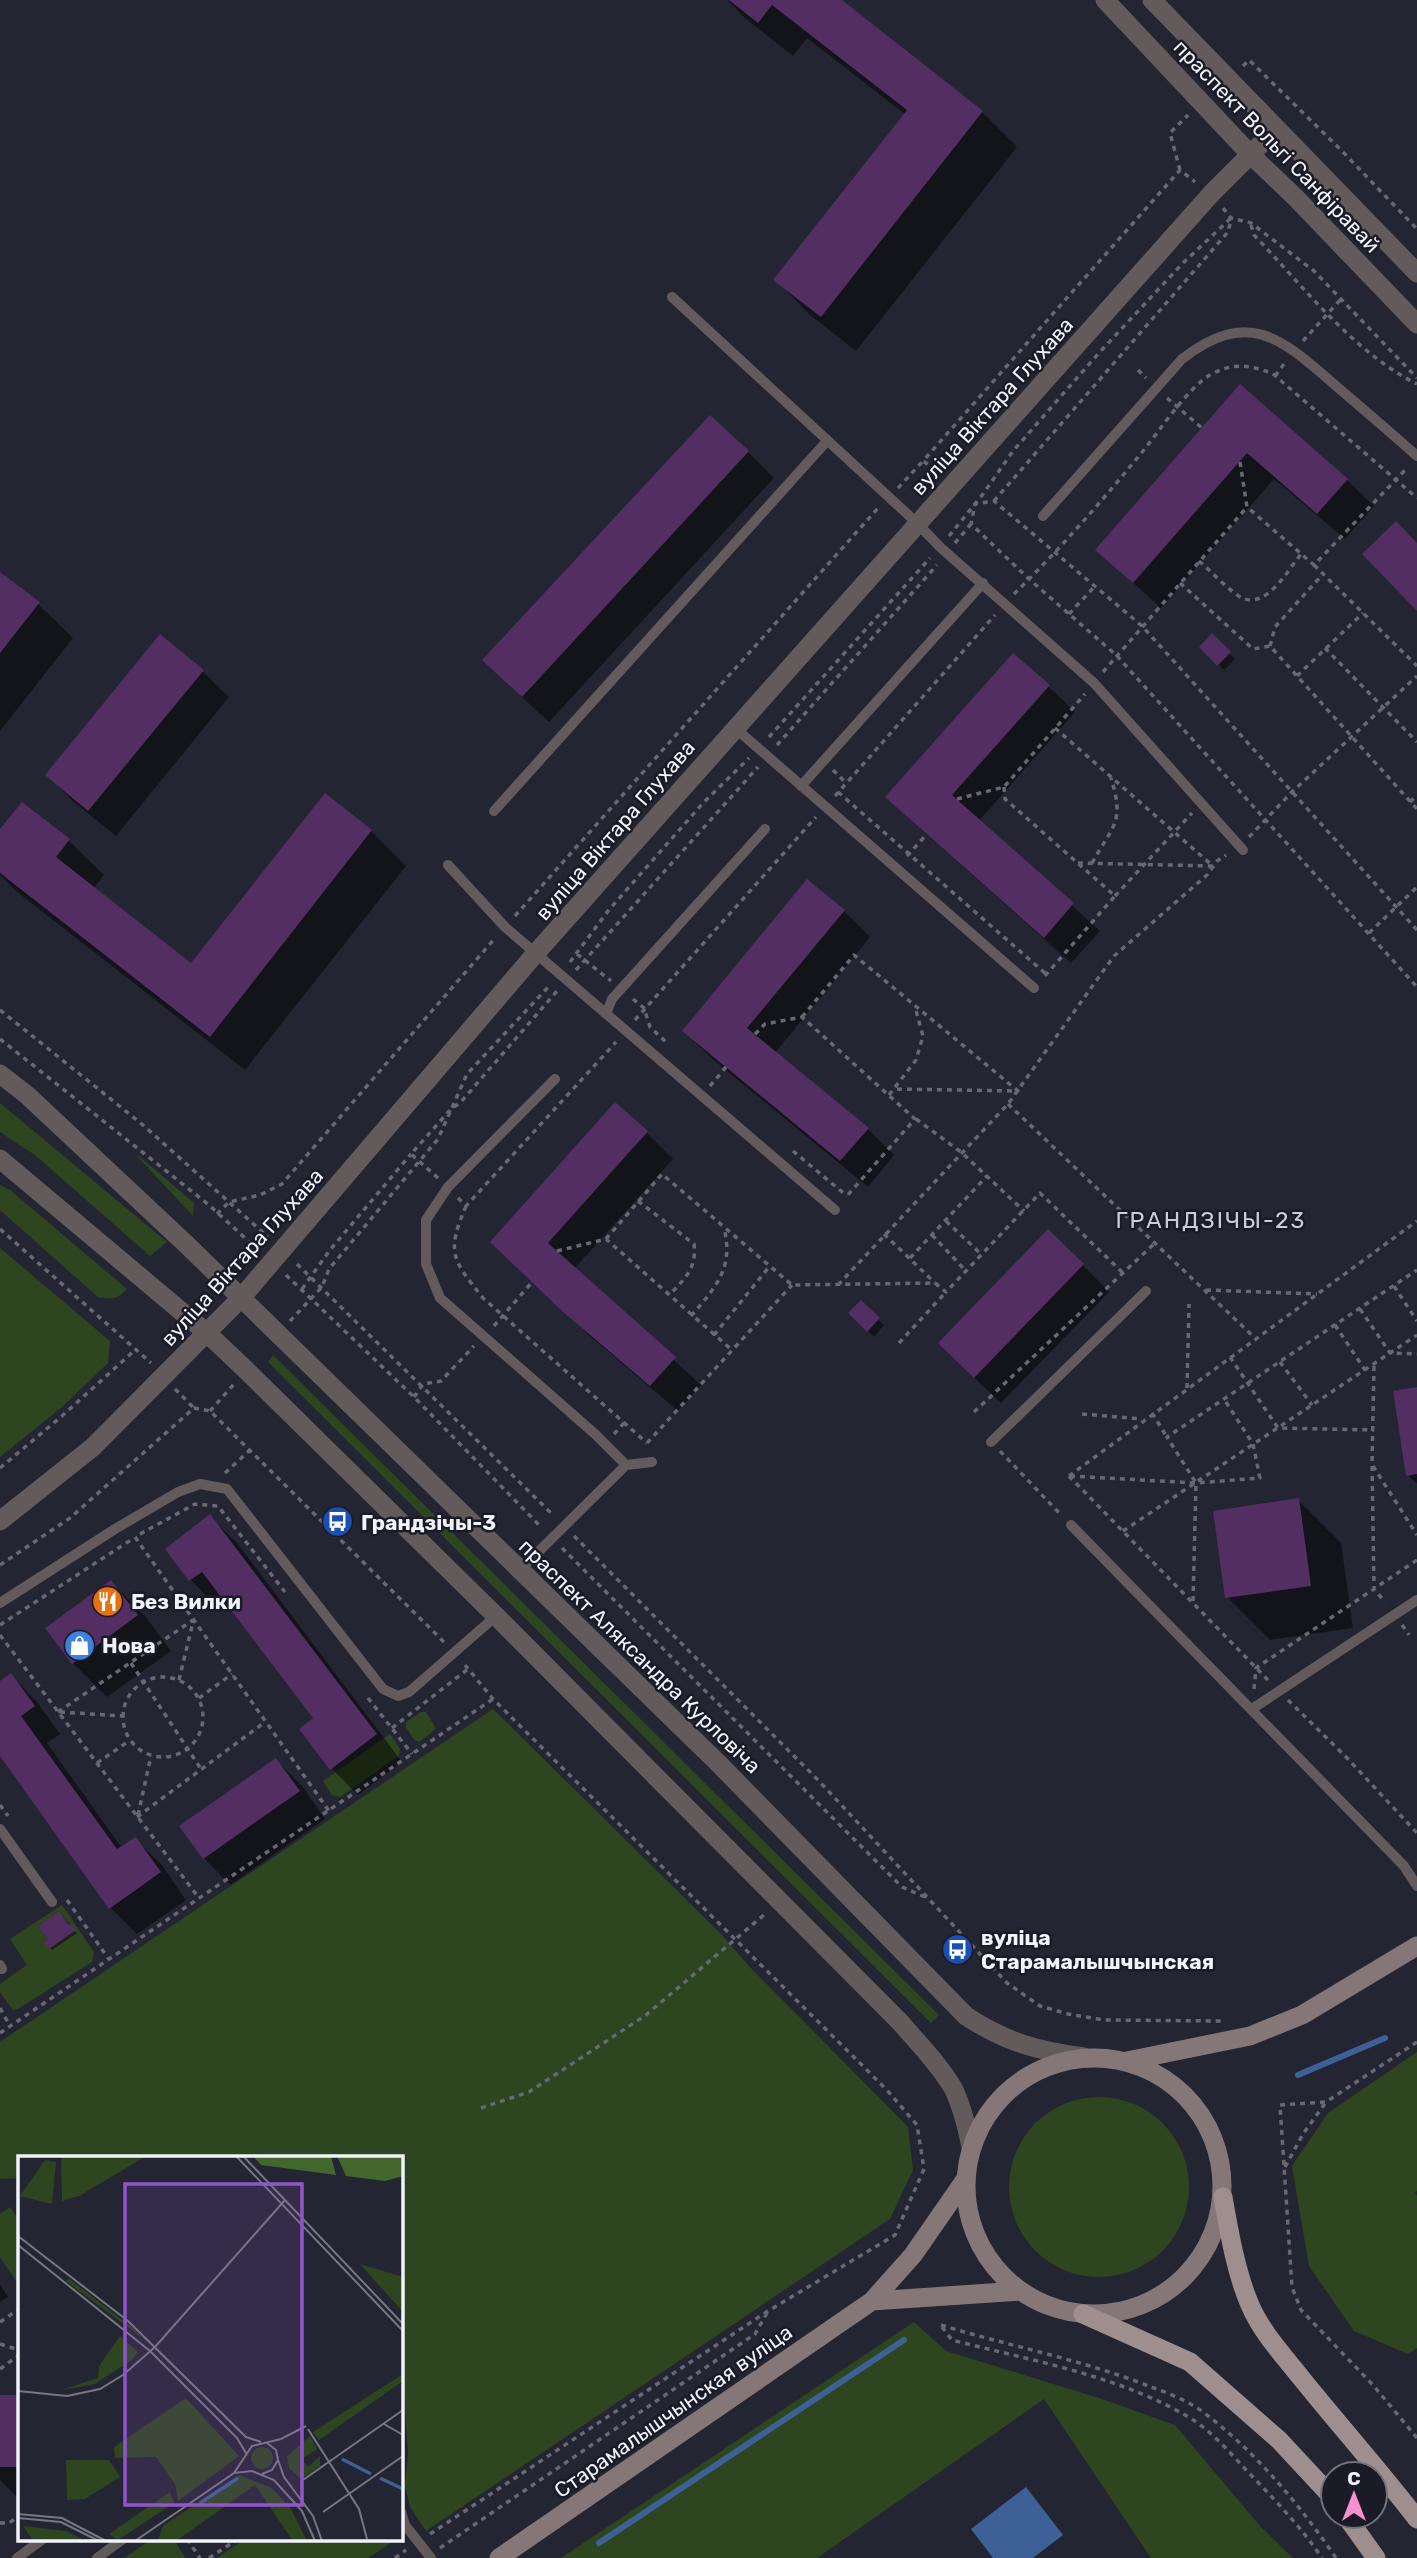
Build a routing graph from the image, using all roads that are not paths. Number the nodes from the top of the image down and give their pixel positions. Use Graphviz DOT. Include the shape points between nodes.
graph roads {
  1 [pos="1105,0"];
  2 [pos="1152,0"];
  3 [pos="1275,130"];
  4 [pos="1250,154"];
  5 [pos="1417,273"];
  6 [pos="672,297"];
  7 [pos="1417,324"];
  8 [pos="827,441"];
  9 [pos="1417,456"];
  10 [pos="1043,516"];
  11 [pos="917,523"];
  12 [pos="982,583"];
  13 [pos="735,728"];
  14 [pos="801,786"];
  15 [pos="494,811"];
  16 [pos="765,829"];
  17 [pos="1242,848"];
  18 [pos="448,865"];
  19 [pos="536,953"];
  20 [pos="1034,988"];
  21 [pos="606,1014"];
  22 [pos="0,1074"];
  23 [pos="555,1079"];
  24 [pos="0,1159"];
  25 [pos="835,1210"];
  26 [pos="1146,1291"];
  27 [pos="241,1298"];
  28 [pos="207,1333"];
  29 [pos="991,1443"];
  30 [pos="652,1462"];
  31 [pos="626,1465"];
  32 [pos="0,1521"];
  33 [pos="1071,1525"];
  34 [pos="520,1570"];
  35 [pos="1417,1600"];
  36 [pos="0,1603"];
  37 [pos="496,1616"];
  38 [pos="1252,1709"];
  39 [pos="0,1829"];
  40 [pos="1417,1886"];
  41 [pos="52,1902"];
  42 [pos="1417,1946"];
  43 [pos="1084,2057"];
  44 [pos="1127,2061"];
  45 [pos="971,2147"];
  46 [pos="965,2180"];
  47 [pos="1223,2197"];
  48 [pos="1020,2291"];
  49 [pos="872,2301"];
  50 [pos="1083,2314"];
  51 [pos="1319,2483"];
  52 [pos="402,2515"];
  53 [pos="1417,2519"];
  54 [pos="1356,2530"];
  55 [pos="42,2540"];
  56 [pos="122,2540"];
  57 [pos="430,2557"];
  58 [pos="17,2558"];
  59 [pos="97,2558"];
  60 [pos="499,2558"];
  61 [pos="1376,2558"];
  1 -- 4 [label="street, праспект Вольгі Санфіравай"];
  2 -- 3 [label="street, праспект Вольгі Санфіравай"];
  3 -- 4 [label="street, вуліца Віктара Глухава"];
  3 -- 5 [label="street, праспект Вольгі Санфіравай"];
  4 -- 7 [label="street, праспект Вольгі Санфіравай"];
  4 -- 11 [label="street, вуліца Віктара Глухава"];
  6 -- 8 [label="lane"];
  8 -- 11 [label="lane"];
  8 -- 15 [label="lane"];
  9 -- 10 [label="lane" via="1295,350 1270,336 1222,334 1182,359"];
  11 -- 12 [label="lane"];
  11 -- 13 [label="street, вуліца Віктара Глухава"];
  12 -- 14 [label="lane"];
  12 -- 17 [label="lane" via="1094,683"];
  13 -- 14 [label="lane"];
  13 -- 19 [label="street, вуліца Віктара Глухава"];
  14 -- 20 [label="lane"];
  16 -- 21 [label="lane" via="612,999"];
  18 -- 19 [label="lane" via="505,927"];
  19 -- 21 [label="lane"];
  19 -- 27 [label="street, вуліца Віктара Глухава"];
  21 -- 25 [label="lane"];
  22 -- 27 [label="street, праспект Аляксандра Курловіча"];
  23 -- 31 [label="lane" via="448,1187 426,1220 426,1264 440,1298"];
  24 -- 28 [label="street"];
  26 -- 29 [label="lane"];
  27 -- 28 [label="street, вуліца Віктара Глухава"];
  27 -- 34 [label="street, праспект Аляксандра Курловіча"];
  28 -- 32 [label="street, вуліца Віктара Глухава" via="93,1447"];
  28 -- 37 [label="street"];
  30 -- 31 [label="lane"];
  31 -- 34 [label="lane"];
  33 -- 38 [label="lane"];
  34 -- 43 [label="street, праспект Аляксандра Курловіча" via="718,1763 966,2016 1013,2042"];
  35 -- 38 [label="lane"];
  36 -- 37 [label="lane" via="115,1529 200,1484 227,1489 383,1689 398,1696 409,1692"];
  37 -- 45 [label="street" via="929,2055 953,2088"];
  38 -- 40 [label="lane" via="1404,1866"];
  39 -- 41 [label="lane"];
  42 -- 44 [label="main road" via="1302,2015 1250,2036"];
  43 -- 44 [label="main road, Старамалышчынская вуліца"];
  43 -- 45 [label="main road, Старамалышчынская вуліца" via="1044,2067 1012,2087 991,2108"];
  44 -- 47 [label="main road, Старамалышчынская вуліца" via="1162,2076 1188,2098 1206,2122 1222,2165"];
  45 -- 46 [label="main road, Старамалышчынская вуліца"];
  46 -- 48 [label="main road, Старамалышчынская вуліца" via="969,2217 983,2251"];
  46 -- 49 [label="main road, Старамалышчынская вуліца" via="919,2247"];
  47 -- 50 [label="main road, Старамалышчынская вуліца" via="1202,2256 1178,2284 1132,2309"];
  47 -- 53 [label="main road" via="1250,2305 1270,2339"];
  48 -- 49 [label="main road"];
  48 -- 50 [label="main road, Старамалышчынская вуліца" via="1049,2307"];
  49 -- 60 [label="main road, Старамалышчынская вуліца"];
  50 -- 51 [label="main road" via="1190,2362 1279,2440"];
  52 -- 57 [label="lane"];
  54 -- 61 [label="main road"];
  55 -- 58 [label="lane"];
  56 -- 59 [label="lane"];
}
